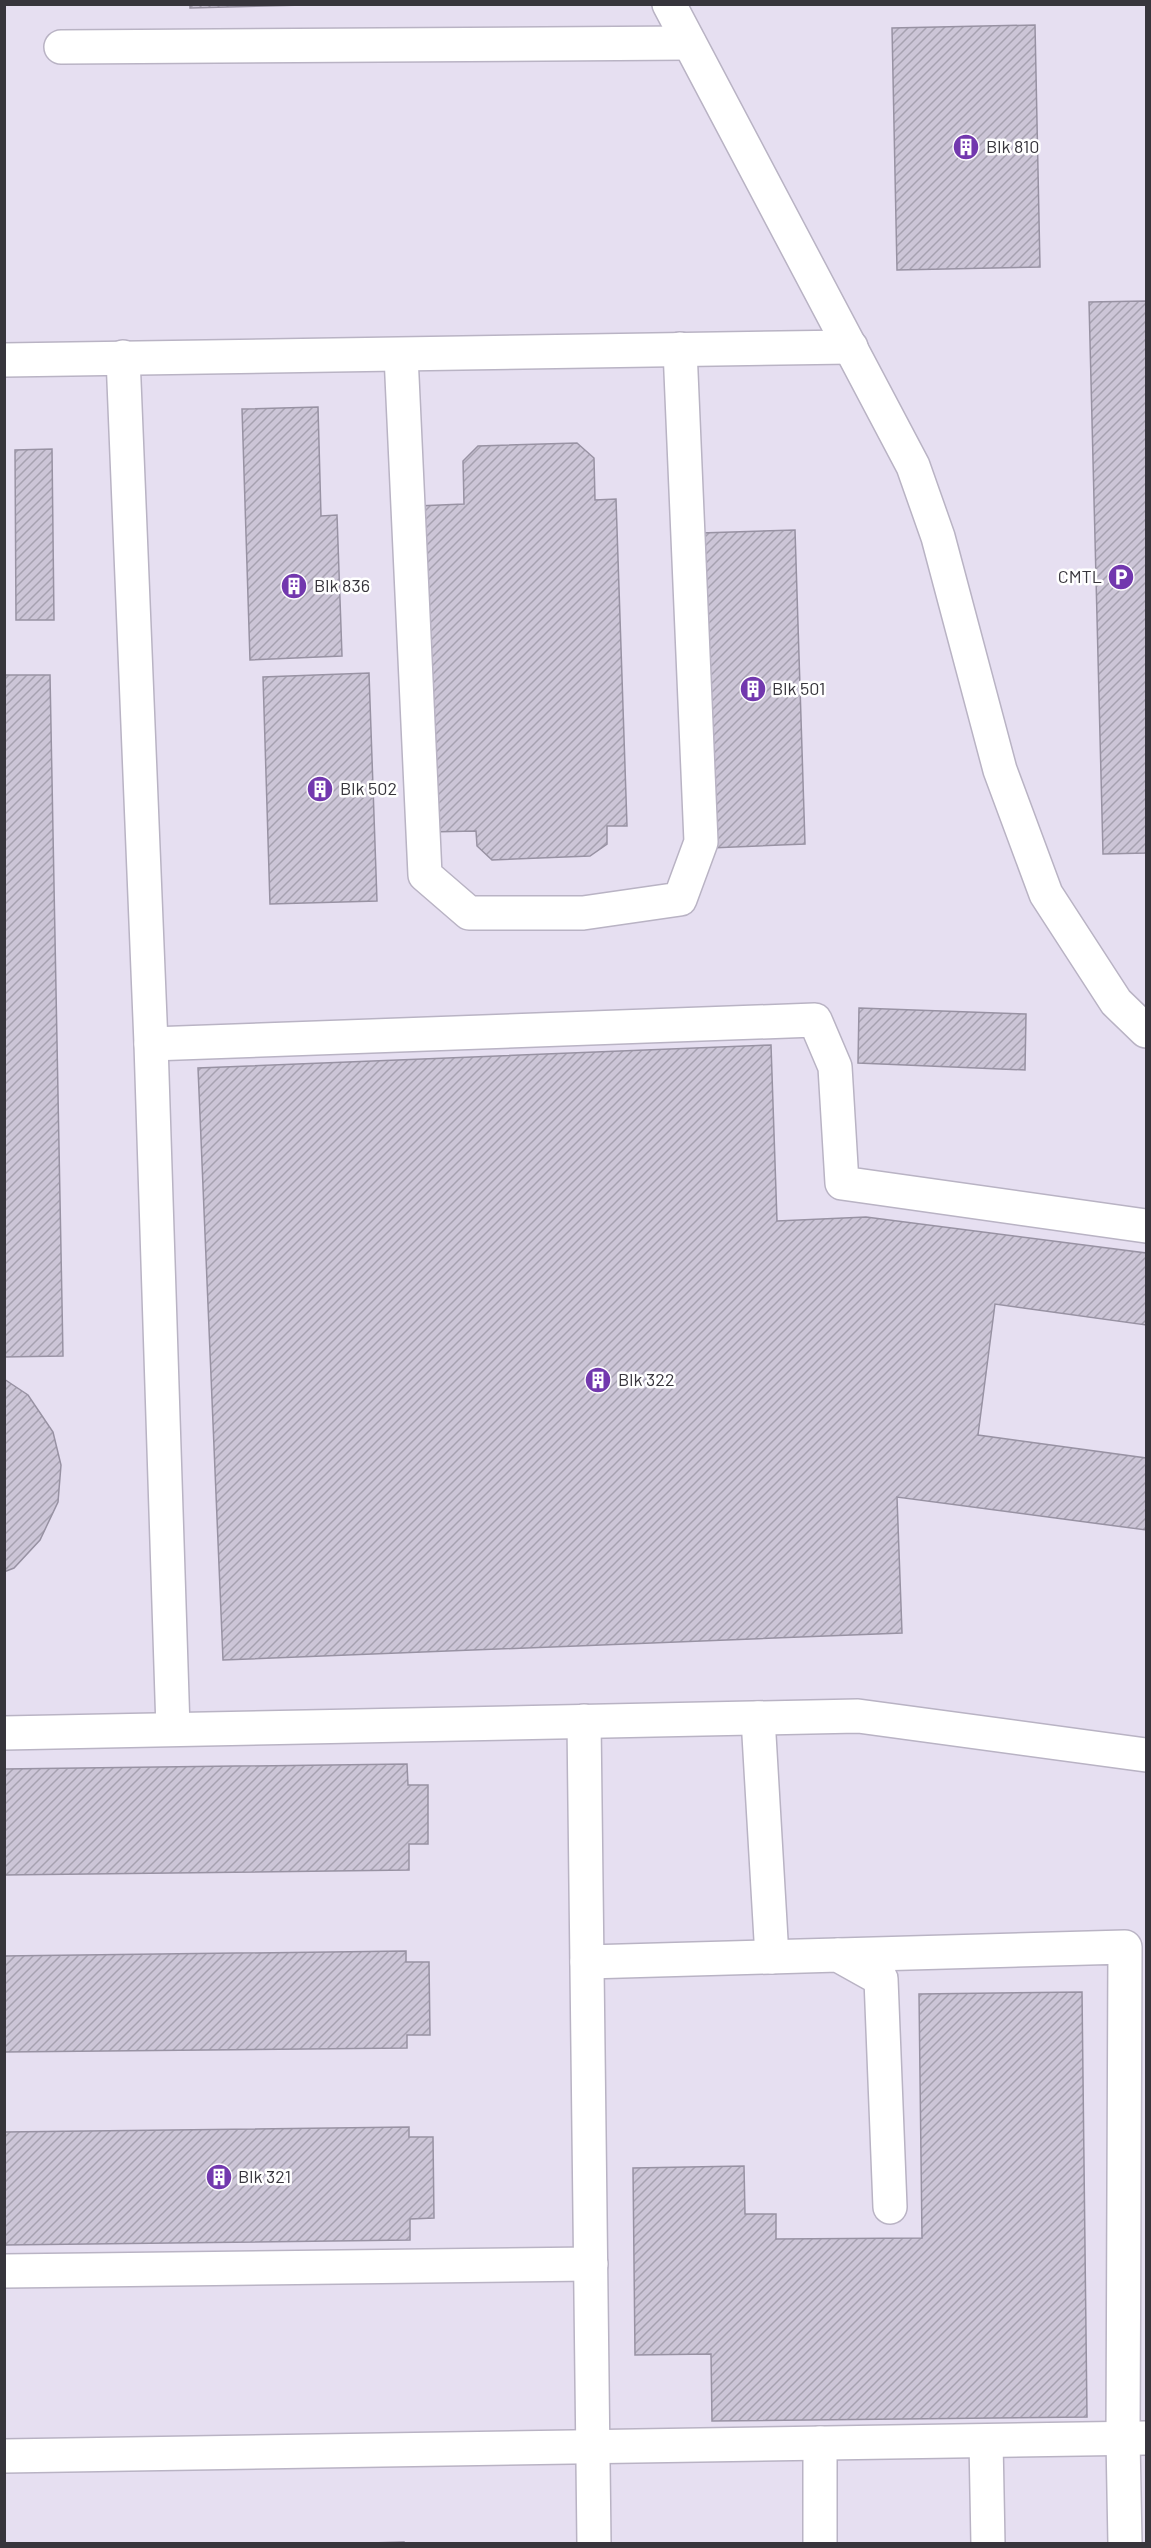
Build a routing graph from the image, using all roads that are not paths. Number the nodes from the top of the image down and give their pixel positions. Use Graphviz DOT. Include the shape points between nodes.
graph roads {
  1 [pos="669,4"];
  2 [pos="689,43"];
  3 [pos="61,47"];
  4 [pos="851,347"];
  5 [pos="680,349"];
  6 [pos="401,356"];
  7 [pos="123,357"];
  8 [pos="4,360"];
  9 [pos="1146,1031"];
  10 [pos="151,1044"];
  11 [pos="1146,1226"];
  12 [pos="758,1718"];
  13 [pos="584,1721"];
  14 [pos="173,1729"];
  15 [pos="4,1733"];
  16 [pos="1146,1755"];
  17 [pos="838,1955"];
  18 [pos="772,1957"];
  19 [pos="587,1962"];
  20 [pos="890,2207"];
  21 [pos="591,2264"];
  22 [pos="4,2271"];
  23 [pos="1135,2439"];
  24 [pos="986,2441"];
  25 [pos="820,2443"];
  26 [pos="593,2447"];
  27 [pos="4,2456"];
  28 [pos="594,2544"];
  29 [pos="820,2544"];
  30 [pos="988,2544"];
  31 [pos="1125,2544"];
  1 -- 2 [label="lane"];
  2 -- 3 [label="lane"];
  2 -- 4 [label="lane"];
  4 -- 5 [label="lane"];
  4 -- 9 [label="lane" via="913,466 938,537 1000,770 1046,894 1116,1002"];
  5 -- 6 [label="lane"];
  5 -- 6 [label="lane" via="701,842 680,899 583,913 469,913 425,875"];
  6 -- 7 [label="lane"];
  7 -- 8 [label="lane"];
  7 -- 10 [label="lane"];
  10 -- 11 [label="lane" via="815,1020 835,1067 842,1183"];
  10 -- 14 [label="lane"];
  12 -- 13 [label="lane"];
  12 -- 16 [label="lane" via="858,1716"];
  12 -- 18 [label="lane"];
  13 -- 14 [label="lane"];
  13 -- 19 [label="lane"];
  14 -- 15 [label="lane"];
  17 -- 18 [label="lane"];
  17 -- 20 [label="lane" via="881,1979"];
  17 -- 23 [label="lane" via="1125,1947"];
  18 -- 19 [label="lane"];
  19 -- 21 [label="lane"];
  21 -- 22 [label="lane"];
  21 -- 26 [label="lane"];
  23 -- 24 [label="lane"];
  23 -- 31 [label="lane"];
  24 -- 25 [label="lane"];
  24 -- 30 [label="lane"];
  25 -- 26 [label="lane"];
  25 -- 29 [label="lane"];
  26 -- 27 [label="lane"];
  26 -- 28 [label="lane"];
}
